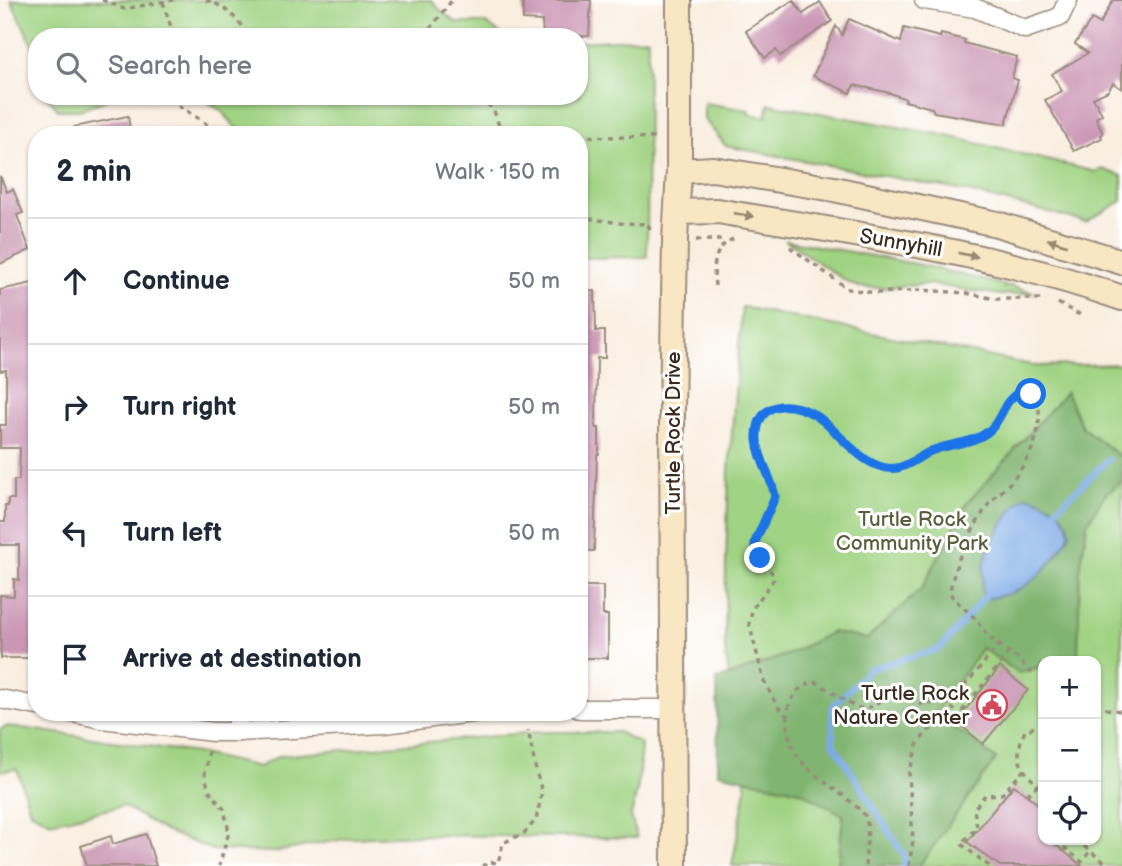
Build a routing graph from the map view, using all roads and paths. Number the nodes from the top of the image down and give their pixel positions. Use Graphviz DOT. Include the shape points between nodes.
graph roads {
  1 [pos="102,0"];
  2 [pos="173,0"];
  3 [pos="206,0"];
  4 [pos="452,0"];
  5 [pos="679,0"];
  6 [pos="924,0"];
  7 [pos="1068,0"];
  8 [pos="163,1"];
  9 [pos="171,28"];
  10 [pos="243,28"];
  11 [pos="431,28"];
  12 [pos="179,105"];
  13 [pos="489,105"];
  14 [pos="208,126"];
  15 [pos="499,126"];
  16 [pos="588,136"];
  17 [pos="647,138"];
  18 [pos="679,171"];
  19 [pos="677,212"];
  20 [pos="588,218"];
  21 [pos="648,224"];
  22 [pos="743,238"];
  23 [pos="790,247"];
  24 [pos="1122,262"];
  25 [pos="715,286"];
  26 [pos="1120,291"];
  27 [pos="1044,299"];
  28 [pos="1055,302"];
  29 [pos="1081,312"];
  30 [pos="998,645"];
  31 [pos="1009,652"];
  32 [pos="1032,673"];
  33 [pos="0,699"];
  34 [pos="946,699"];
  35 [pos="28,704"];
  36 [pos="588,709"];
  37 [pos="672,709"];
  38 [pos="1101,711"];
  39 [pos="1121,711"];
  40 [pos="959,714"];
  41 [pos="788,717"];
  42 [pos="119,721"];
  43 [pos="238,721"];
  44 [pos="408,721"];
  45 [pos="1038,726"];
  46 [pos="528,730"];
  47 [pos="213,732"];
  48 [pos="238,732"];
  49 [pos="1024,770"];
  50 [pos="1038,785"];
  51 [pos="1027,796"];
  52 [pos="1061,845"];
  53 [pos="1082,845"];
  54 [pos="1090,851"];
  55 [pos="986,865"];
  56 [pos="219,866"];
  57 [pos="482,866"];
  58 [pos="674,866"];
  59 [pos="865,866"];
  60 [pos="909,866"];
  61 [pos="1110,866"];
  1 -- 8 [label="path" via="124,9"];
  2 -- 8 [label="path"];
  3 -- 10 [label="path" via="218,4"];
  4 -- 11 [label="path"];
  5 -- 18 [label="street, Turtle Rock Drive"];
  6 -- 7 [label="street" via="975,8 1025,29 1060,17"];
  8 -- 9 [label="path"];
  12 -- 14 [label="path"];
  13 -- 15 [label="path"];
  16 -- 17 [label="path"];
  18 -- 19 [label="street, Turtle Rock Drive"];
  24 -- 18 [label="street, Sunnyhill, one-way" via="997,224 834,189 713,169"];
  19 -- 26 [label="street, Sunnyhill, one-way" via="717,211 975,256"];
  19 -- 37 [label="street, Turtle Rock Drive"];
  20 -- 21 [label="path"];
  22 -- 25 [label="path" via="732,239 717,253"];
  23 -- 27 [label="path" via="848,289"];
  28 -- 29 [label="path"];
  30 -- 31 [label="path"];
  30 -- 34 [label="path" via="961,689"];
  30 -- 41 [label="path" via="950,592 963,550 988,505 1028,458 1039,419 1035,396 1017,393 986,433 894,468 851,449 816,415 776,405 761,421 757,437 775,497 755,545 774,579 753,608 749,623 764,681"];
  31 -- 32 [label="path"];
  31 -- 40 [label="path"];
  33 -- 35 [label="street"];
  34 -- 40 [label="path"];
  34 -- 41 [label="path" via="918,704 901,691 889,692 862,709 816,682 794,694"];
  36 -- 37 [label="street"];
  37 -- 58 [label="street, Turtle Rock Drive"];
  38 -- 39 [label="path"];
  40 -- 60 [label="path" via="928,731 918,743 909,773 913,841"];
  41 -- 59 [label="path" via="790,741 805,764 866,817"];
  42 -- 47 [label="street"];
  43 -- 48 [label="street"];
  44 -- 48 [label="street"];
  45 -- 49 [label="path" via="1025,732 1019,745 1018,758"];
  46 -- 57 [label="path" via="542,792 536,820 524,833 503,843 498,863"];
  47 -- 48 [label="street"];
  47 -- 56 [label="path" via="205,773 208,789 224,809 229,832"];
  49 -- 50 [label="path"];
  49 -- 55 [label="path" via="1002,794 985,795 974,809 976,827 961,844"];
  50 -- 51 [label="path"];
  52 -- 54 [label="path" via="1082,862"];
  53 -- 54 [label="path"];
  54 -- 61 [label="path"];
}
